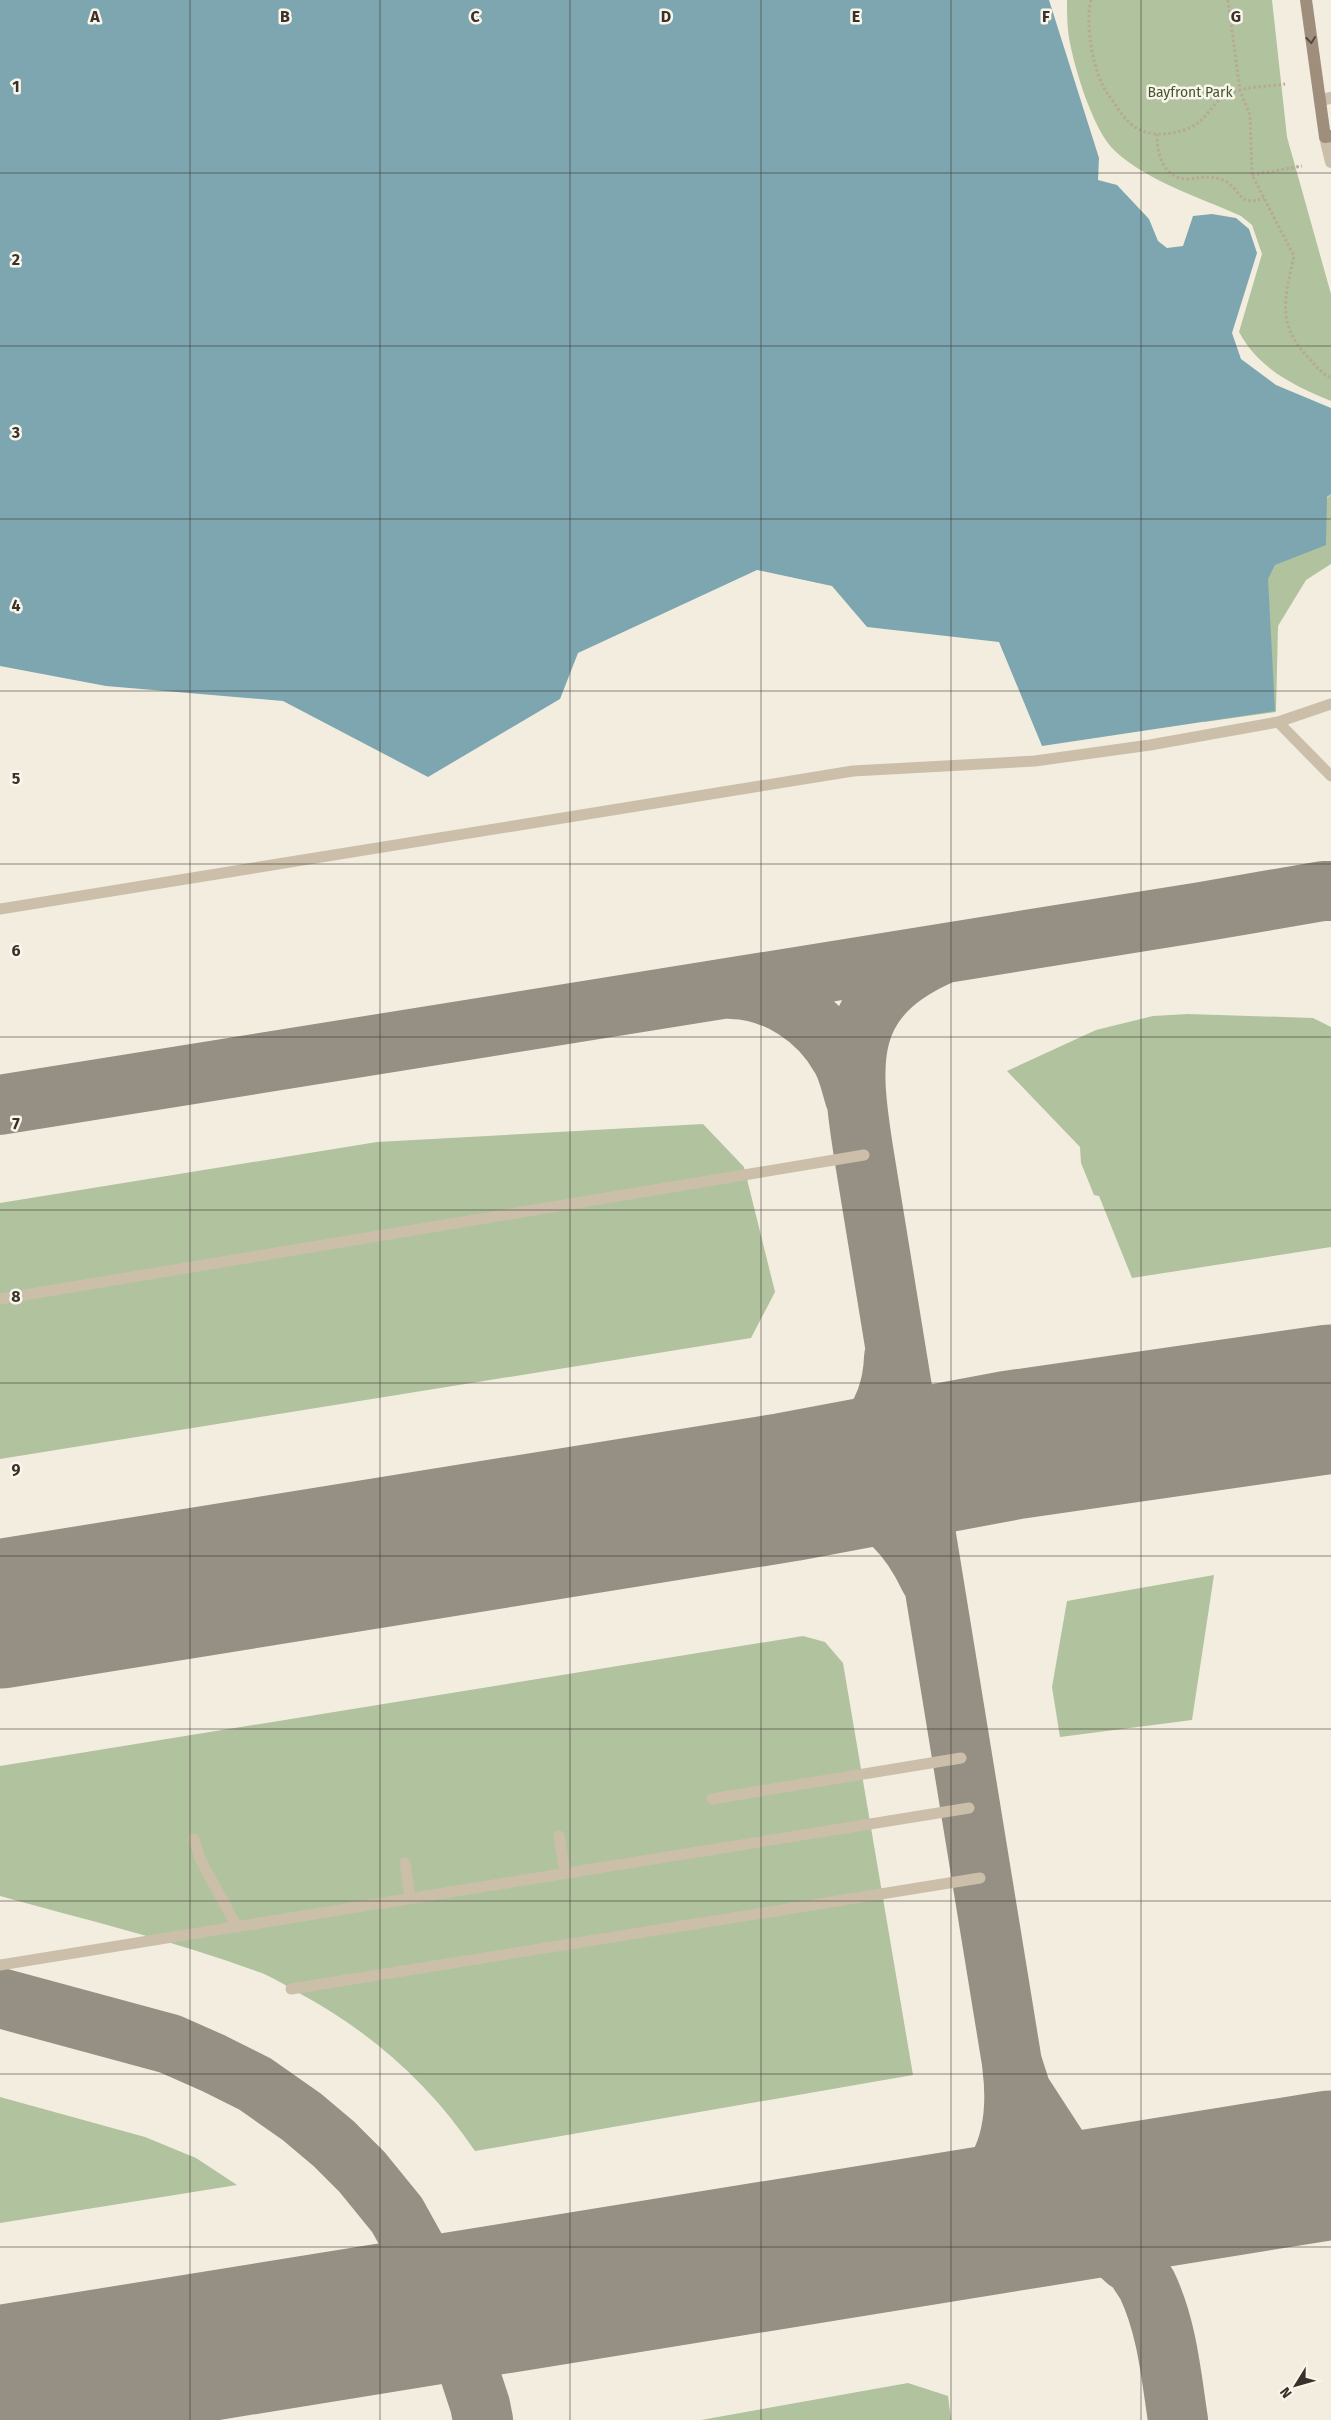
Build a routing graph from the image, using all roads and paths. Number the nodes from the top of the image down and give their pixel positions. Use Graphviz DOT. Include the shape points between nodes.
graph roads {
  1 [pos="1091,0"];
  2 [pos="1228,0"];
  3 [pos="1306,0"];
  4 [pos="1285,84"];
  5 [pos="1240,91"];
  6 [pos="1325,99"];
  7 [pos="1157,134"];
  8 [pos="1328,136"];
  9 [pos="1331,162"];
  10 [pos="1302,166"];
  11 [pos="1252,175"];
  12 [pos="1264,198"];
  13 [pos="1331,378"];
  14 [pos="1331,704"];
  15 [pos="1278,722"];
  16 [pos="1331,776"];
  17 [pos="0,909"];
  18 [pos="864,1155"];
  19 [pos="0,1299"];
  20 [pos="961,1758"];
  21 [pos="712,1799"];
  22 [pos="969,1808"];
  23 [pos="559,1836"];
  24 [pos="194,1839"];
  25 [pos="405,1863"];
  26 [pos="565,1873"];
  27 [pos="980,1878"];
  28 [pos="410,1898"];
  29 [pos="237,1927"];
  30 [pos="0,1965"];
  31 [pos="291,1989"];
  1 -- 7 [label="path" via="1093,54 1103,88 1131,125"];
  2 -- 5 [label="path"];
  3 -- 6 [label="main road, one-way"];
  4 -- 5 [label="path"];
  5 -- 7 [label="path" via="1225,96 1200,122 1188,129"];
  5 -- 11 [label="path" via="1250,115"];
  6 -- 8 [label="main road"];
  7 -- 12 [label="path" via="1159,154 1169,172 1186,179 1202,176 1224,181 1244,200 1254,202"];
  8 -- 9 [label="street"];
  10 -- 11 [label="path"];
  11 -- 12 [label="path"];
  12 -- 13 [label="path" via="1294,256 1285,294 1288,330 1295,345"];
  14 -- 15 [label="lane"];
  15 -- 16 [label="lane"];
  15 -- 17 [label="lane" via="1035,761 910,766 853,772"];
  18 -- 19 [label="lane"];
  20 -- 21 [label="lane"];
  22 -- 26 [label="lane"];
  23 -- 26 [label="lane"];
  24 -- 29 [label="lane" via="200,1859"];
  25 -- 28 [label="lane"];
  26 -- 28 [label="lane"];
  27 -- 31 [label="lane"];
  28 -- 29 [label="lane"];
  29 -- 30 [label="lane"];
}
